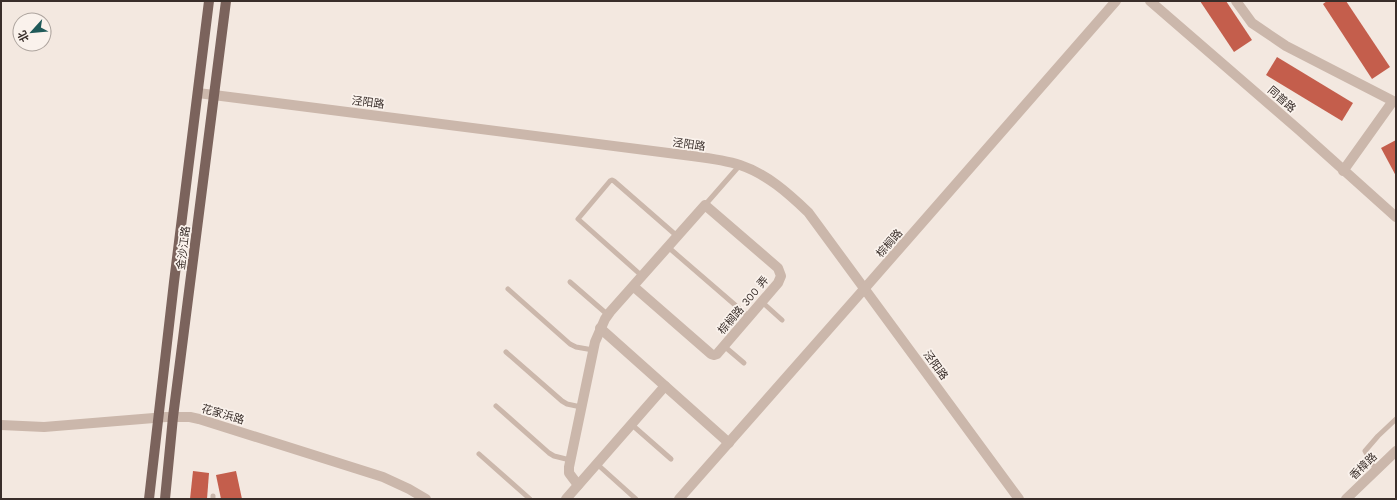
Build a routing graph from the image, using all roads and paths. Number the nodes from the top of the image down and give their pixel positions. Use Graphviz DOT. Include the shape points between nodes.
graph roads {
  1 [pos="209,1"];
  2 [pos="226,1"];
  3 [pos="1116,1"];
  4 [pos="1150,1"];
  5 [pos="1236,1"];
  6 [pos="198,93"];
  7 [pos="215,95"];
  8 [pos="740,165"];
  9 [pos="1343,171"];
  10 [pos="705,205"];
  11 [pos="1396,217"];
  12 [pos="677,236"];
  13 [pos="668,247"];
  14 [pos="642,276"];
  15 [pos="570,282"];
  16 [pos="633,286"];
  17 [pos="865,288"];
  18 [pos="508,289"];
  19 [pos="762,302"];
  20 [pos="608,315"];
  21 [pos="749,317"];
  22 [pos="782,320"];
  23 [pos="600,328"];
  24 [pos="724,346"];
  25 [pos="593,350"];
  26 [pos="506,352"];
  27 [pos="744,363"];
  28 [pos="665,386"];
  29 [pos="496,406"];
  30 [pos="581,407"];
  31 [pos="174,417"];
  32 [pos="158,418"];
  33 [pos="1396,418"];
  34 [pos="631,424"];
  35 [pos="1,425"];
  36 [pos="729,443"];
  37 [pos="1396,451"];
  38 [pos="479,454"];
  39 [pos="671,459"];
  40 [pos="570,460"];
  41 [pos="597,464"];
  42 [pos="1376,470"];
  43 [pos="578,485"];
  44 [pos="636,498"];
  45 [pos="149,499"];
  46 [pos="165,499"];
  47 [pos="426,499"];
  48 [pos="530,499"];
  49 [pos="566,499"];
  50 [pos="679,499"];
  51 [pos="1019,499"];
  52 [pos="1346,499"];
  1 -- 6 [label="main road, 金沙江路"];
  2 -- 7 [label="main road, 金沙江路"];
  3 -- 17 [label="street, 棕榈路"];
  4 -- 9 [label="street, 同普路"];
  5 -- 9 [label="street" via="1252,23 1286,46 1393,101"];
  6 -- 7 [label="street, 泾阳路"];
  6 -- 32 [label="main road, 金沙江路"];
  7 -- 8 [label="street, 泾阳路" via="692,156"];
  7 -- 31 [label="main road, 金沙江路"];
  8 -- 10 [label="lane"];
  8 -- 17 [label="street, 泾阳路" via="772,181 808,212"];
  9 -- 11 [label="street, 同普路"];
  10 -- 12 [label="street"];
  10 -- 19 [label="street, 棕榈路 300 弄" via="778,268 781,276 778,283"];
  12 -- 13 [label="street"];
  12 -- 14 [label="lane" via="614,181 610,181 578,217 579,221"];
  13 -- 14 [label="street"];
  13 -- 21 [label="lane"];
  14 -- 16 [label="street"];
  15 -- 20 [label="lane"];
  16 -- 20 [label="street"];
  16 -- 24 [label="street, 棕榈路 300 弄" via="711,354 717,354"];
  17 -- 36 [label="street, 棕榈路"];
  17 -- 51 [label="street, 泾阳路"];
  18 -- 25 [label="lane" via="570,344"];
  19 -- 21 [label="street, 棕榈路 300 弄"];
  19 -- 22 [label="lane"];
  20 -- 23 [label="street"];
  21 -- 24 [label="street, 棕榈路 300 弄"];
  23 -- 25 [label="street"];
  23 -- 28 [label="street"];
  24 -- 27 [label="lane"];
  25 -- 30 [label="street"];
  26 -- 30 [label="lane" via="562,402"];
  28 -- 34 [label="street"];
  28 -- 36 [label="street"];
  29 -- 40 [label="lane" via="549,453"];
  30 -- 40 [label="street"];
  31 -- 32 [label="street, 花家浜路"];
  31 -- 46 [label="main road, 金沙江路"];
  31 -- 47 [label="street, 花家浜路" via="199,419 365,471 395,482"];
  32 -- 35 [label="street, 花家浜路" via="44,427"];
  32 -- 45 [label="main road, 金沙江路"];
  33 -- 42 [label="lane" via="1365,451"];
  34 -- 39 [label="lane"];
  34 -- 41 [label="street"];
  36 -- 50 [label="street, 棕榈路"];
  37 -- 42 [label="street, 香樟路"];
  38 -- 48 [label="lane"];
  40 -- 43 [label="street" via="569,473"];
  41 -- 43 [label="street"];
  41 -- 44 [label="lane"];
  42 -- 52 [label="street, 香樟路"];
  43 -- 49 [label="street"];
}
